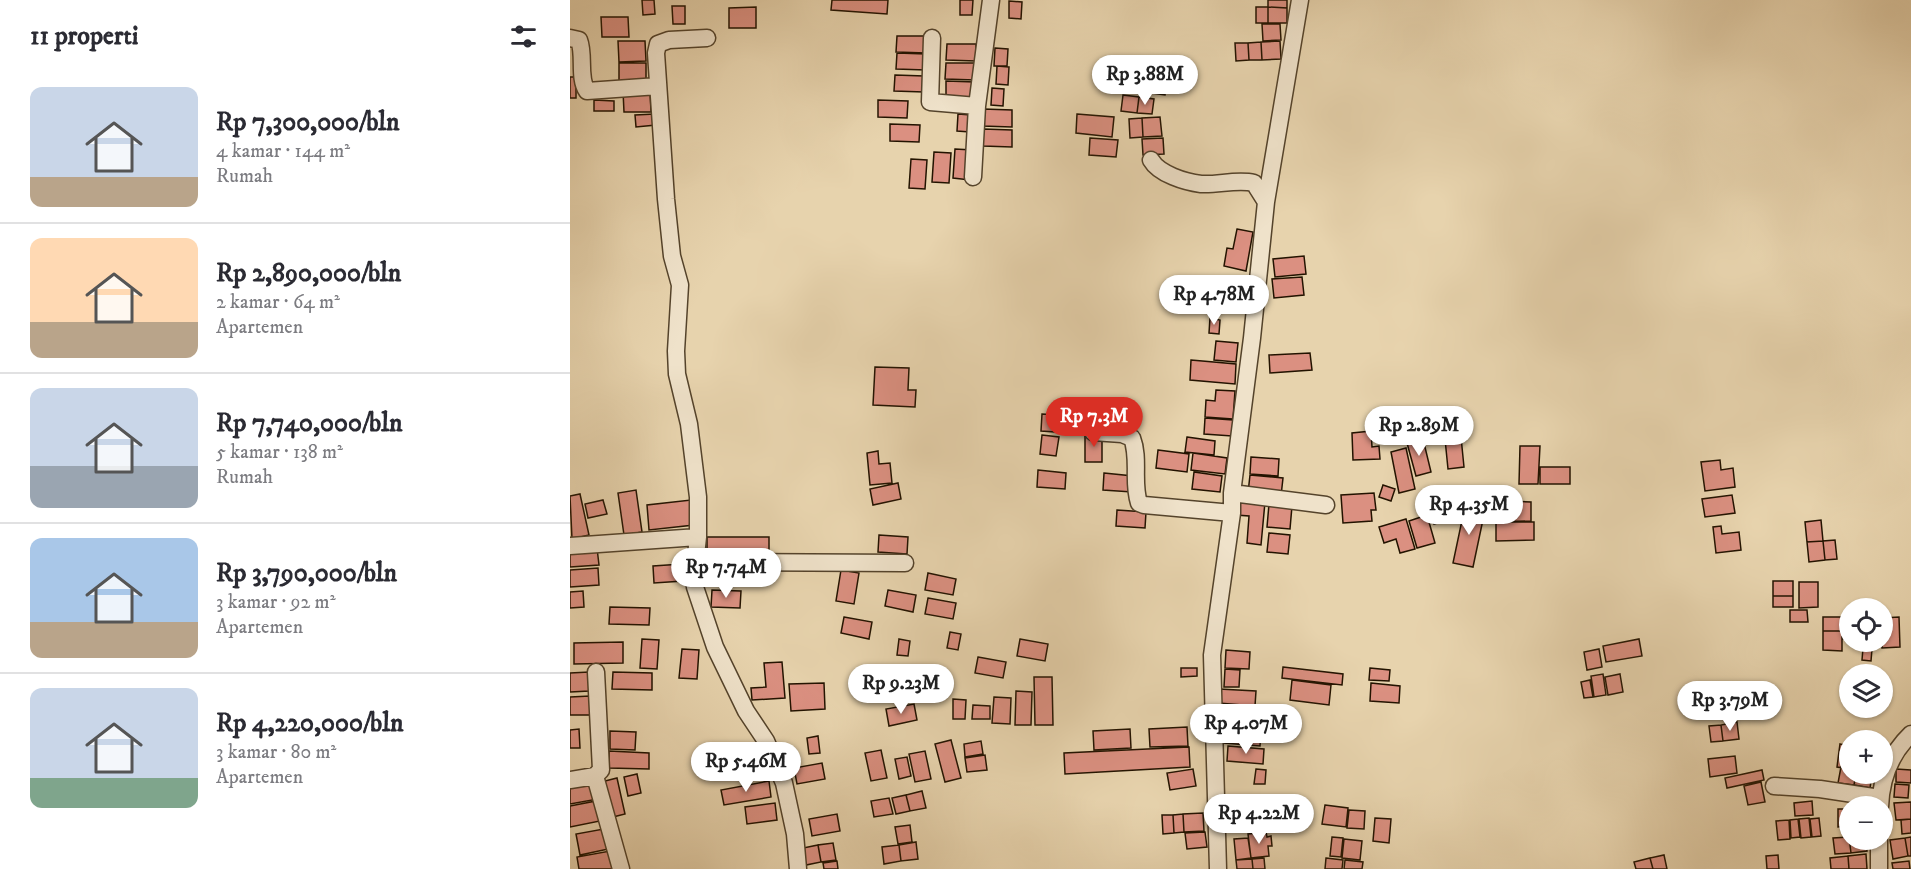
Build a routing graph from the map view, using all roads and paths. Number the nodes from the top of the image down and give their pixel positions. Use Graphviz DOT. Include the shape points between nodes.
graph roads {
  1 [pos="991,0"];
  2 [pos="1300,0"];
  3 [pos="570,38"];
  4 [pos="707,38"];
  5 [pos="932,38"];
  6 [pos="658,87"];
  7 [pos="977,106"];
  8 [pos="1150,160"];
  9 [pos="973,177"];
  10 [pos="1266,201"];
  11 [pos="1093,432"];
  12 [pos="1232,493"];
  13 [pos="1326,505"];
  14 [pos="1232,513"];
  15 [pos="698,537"];
  16 [pos="570,546"];
  17 [pos="695,562"];
  18 [pos="905,562"];
  19 [pos="596,672"];
  20 [pos="1911,734"];
  21 [pos="595,776"];
  22 [pos="570,780"];
  23 [pos="1774,786"];
  24 [pos="1852,796"];
  25 [pos="1881,796"];
  26 [pos="1879,850"];
  27 [pos="621,869"];
  28 [pos="798,869"];
  29 [pos="1218,869"];
  30 [pos="1879,869"];
  1 -- 7 [label="street"];
  2 -- 10 [label="street"];
  3 -- 6 [label="street" via="579,40 581,46 587,91"];
  4 -- 6 [label="street" via="658,44"];
  5 -- 7 [label="street" via="930,102"];
  6 -- 15 [label="street" via="672,256 680,285 677,374 689,424 698,497"];
  7 -- 9 [label="street"];
  8 -- 10 [label="street" via="1160,171 1203,184 1254,183"];
  10 -- 12 [label="street"];
  11 -- 14 [label="street" via="1132,438 1141,504"];
  12 -- 13 [label="street"];
  12 -- 14 [label="street"];
  14 -- 29 [label="street" via="1212,655"];
  15 -- 16 [label="street"];
  15 -- 17 [label="street"];
  17 -- 18 [label="street"];
  17 -- 28 [label="street" via="695,587 715,648 746,711 766,741 784,783"];
  19 -- 21 [label="street" via="601,770"];
  20 -- 25 [label="street" via="1892,757"];
  21 -- 22 [label="street"];
  21 -- 27 [label="street"];
  23 -- 24 [label="street"];
  26 -- 30 [label="street"];
}
